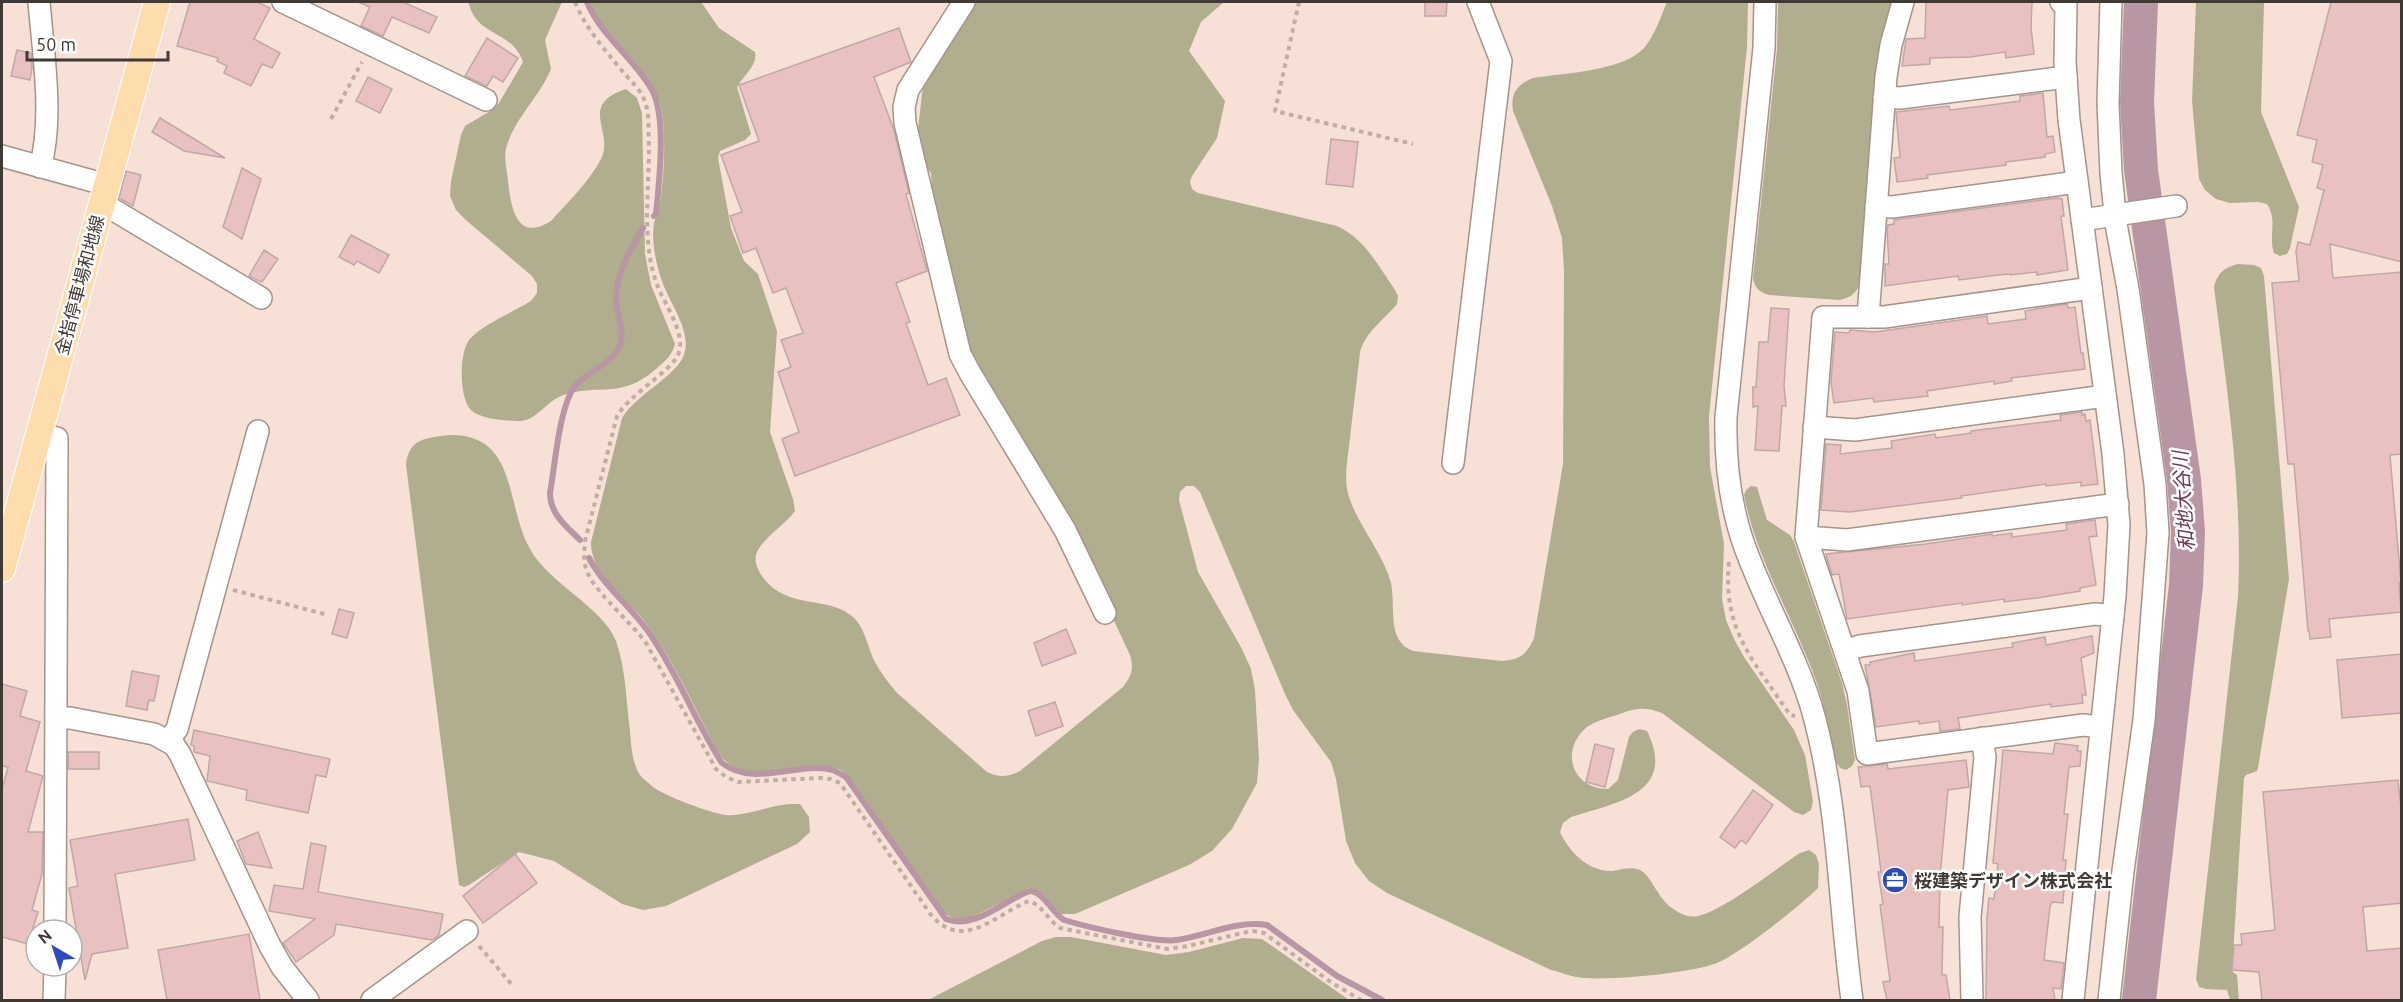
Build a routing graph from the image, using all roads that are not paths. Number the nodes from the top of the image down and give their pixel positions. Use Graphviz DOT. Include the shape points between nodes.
graph roads {
  1 [pos="39,2"];
  2 [pos="157,2"];
  3 [pos="283,2"];
  4 [pos="964,2"];
  5 [pos="1478,2"];
  6 [pos="1765,2"];
  7 [pos="1903,2"];
  8 [pos="2061,2"];
  9 [pos="2111,2"];
  10 [pos="2066,77"];
  11 [pos="1884,97"];
  12 [pos="486,100"];
  13 [pos="2,156"];
  14 [pos="40,166"];
  15 [pos="2077,182"];
  16 [pos="104,196"];
  17 [pos="1876,206"];
  18 [pos="2174,207"];
  19 [pos="2118,215"];
  20 [pos="2082,220"];
  21 [pos="2091,288"];
  22 [pos="261,298"];
  23 [pos="1868,317"];
  24 [pos="2105,396"];
  25 [pos="1814,427"];
  26 [pos="258,431"];
  27 [pos="39,433"];
  28 [pos="1453,463"];
  29 [pos="2118,504"];
  30 [pos="1806,537"];
  31 [pos="2,569"];
  32 [pos="1105,613"];
  33 [pos="2113,616"];
  34 [pos="1845,651"];
  35 [pos="56,718"];
  36 [pos="2101,727"];
  37 [pos="1982,738"];
  38 [pos="168,741"];
  39 [pos="55,918"];
  40 [pos="467,931"];
  41 [pos="55,978"];
  42 [pos="54,1000"];
  43 [pos="308,1000"];
  44 [pos="372,1000"];
  45 [pos="1852,1000"];
  46 [pos="1972,1000"];
  47 [pos="2073,1000"];
  48 [pos="2109,1000"];
  1 -- 14 [label="street" via="46,94 45,151"];
  2 -- 16 [label="main road, 金指停車場和地線"];
  3 -- 12 [label="street"];
  4 -- 32 [label="street" via="908,90 905,123 964,364 1065,530"];
  5 -- 28 [label="street" via="1501,61"];
  6 -- 45 [label="street" via="1764,48 1726,417 1727,466 1741,537 1798,668 1817,728 1834,824"];
  7 -- 11 [label="street" via="1891,45"];
  8 -- 10 [label="street" via="2066,4"];
  9 -- 19 [label="street" via="2108,103 2111,173"];
  10 -- 11 [label="street"];
  10 -- 15 [label="street"];
  11 -- 17 [label="street"];
  13 -- 14 [label="street"];
  14 -- 16 [label="street"];
  15 -- 17 [label="street"];
  15 -- 20 [label="street"];
  16 -- 22 [label="street" via="112,209"];
  16 -- 27 [label="main road, 金指停車場和地線"];
  17 -- 23 [label="street"];
  18 -- 19 [label="street"];
  19 -- 20 [label="street"];
  19 -- 48 [label="street" via="2152,461 2158,533 2144,720"];
  20 -- 21 [label="street"];
  21 -- 23 [label="street"];
  21 -- 24 [label="street"];
  23 -- 25 [label="street" via="1822,317"];
  24 -- 25 [label="street" via="1855,430"];
  24 -- 29 [label="street"];
  25 -- 30 [label="street"];
  26 -- 38 [label="street" via="177,729"];
  27 -- 31 [label="main road, 金指停車場和地線"];
  27 -- 35 [label="street" via="57,438"];
  29 -- 30 [label="street" via="1847,540"];
  29 -- 33 [label="street"];
  30 -- 34 [label="street"];
  33 -- 34 [label="street" via="2095,614"];
  33 -- 36 [label="street"];
  34 -- 37 [label="street" via="1858,691 1867,754"];
  35 -- 38 [label="street" via="154,734"];
  35 -- 39 [label="street"];
  36 -- 37 [label="street" via="2083,725"];
  36 -- 47 [label="street"];
  37 -- 46 [label="street" via="1985,757 1970,917"];
  38 -- 43 [label="street" via="180,754 269,944"];
  40 -- 44 [label="street"];
  41 -- 42 [label="street"];
}
